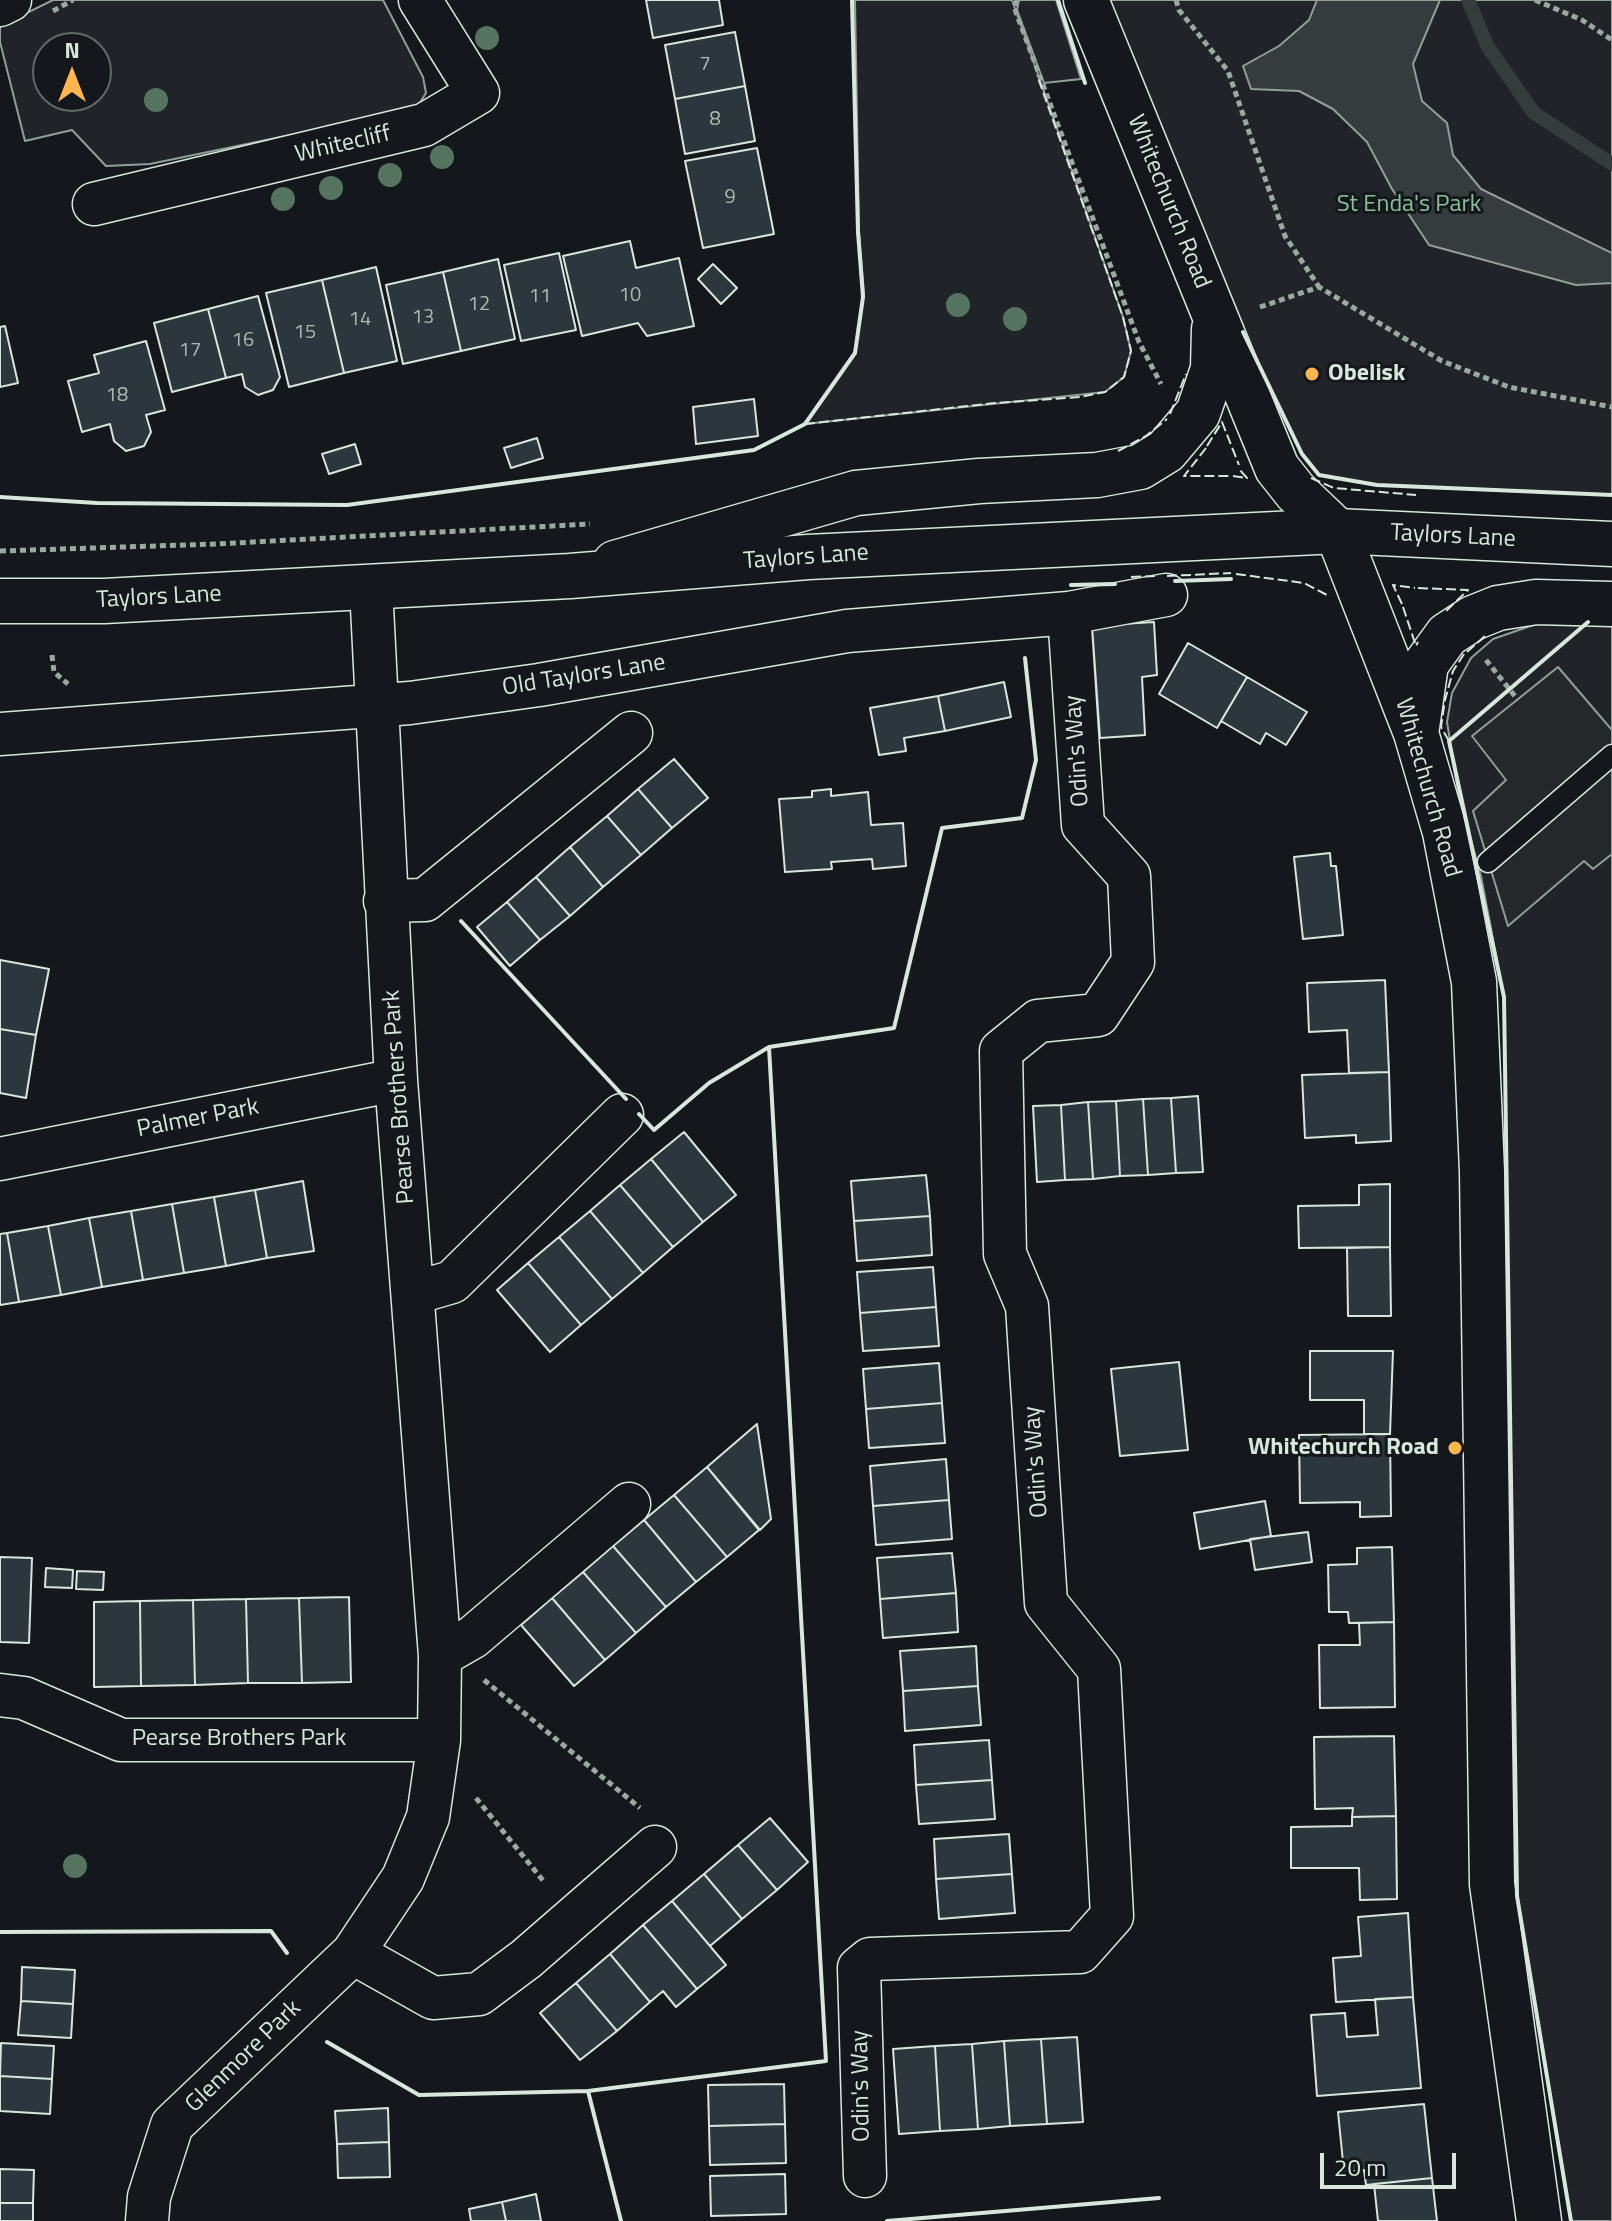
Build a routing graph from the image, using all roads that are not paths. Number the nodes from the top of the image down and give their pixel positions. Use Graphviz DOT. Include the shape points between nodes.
graph roads {
  1 [pos="10,0"];
  2 [pos="420,0"];
  3 [pos="1086,0"];
  4 [pos="0,5"];
  5 [pos="94,204"];
  6 [pos="1231,314"];
  7 [pos="1337,531"];
  8 [pos="1612,544"];
  9 [pos="570,576"];
  10 [pos="371,587"];
  11 [pos="1166,595"];
  12 [pos="0,601"];
  13 [pos="1612,604"];
  14 [pos="1069,613"];
  15 [pos="376,706"];
  16 [pos="631,733"];
  17 [pos="1416,733"];
  18 [pos="0,734"];
  19 [pos="1612,755"];
  20 [pos="1488,862"];
  21 [pos="385,901"];
  22 [pos="396,1080"];
  23 [pos="622,1115"];
  24 [pos="0,1159"];
  25 [pos="414,1293"];
  26 [pos="629,1504"];
  27 [pos="457,1664"];
  28 [pos="0,1695"];
  29 [pos="439,1740"];
  30 [pos="649,1829"];
  31 [pos="353,1953"];
  32 [pos="865,2176"];
  33 [pos="147,2221"];
  34 [pos="1539,2221"];
  1 -- 4 [label="street"];
  2 -- 5 [label="street, Whitecliff" via="478,93 424,125"];
  3 -- 6 [label="street, Whitechurch Road" via="1162,183"];
  6 -- 7 [label="street, Whitechurch Road" via="1277,468"];
  6 -- 9 [label="street" via="1198,413 1166,451 1140,467 1097,475 856,493"];
  7 -- 8 [label="street, Taylors Lane"];
  7 -- 9 [label="street, Taylors Lane" via="808,557"];
  7 -- 17 [label="street, Whitechurch Road"];
  9 -- 10 [label="street, Taylors Lane"];
  10 -- 12 [label="street, Taylors Lane"];
  10 -- 15 [label="street, Pearse Brothers Park"];
  11 -- 14 [label="street, Old Taylors Lane"];
  13 -- 17 [label="street" via="1536,602 1498,608 1447,635 1426,664"];
  14 -- 15 [label="street, Old Taylors Lane" via="847,631 539,685"];
  14 -- 32 [label="street, Odin's Way" via="1083,825 1129,876 1133,962 1098,1015 1038,1021 1001,1051 1005,1254 1027,1306 1046,1603 1099,1669 1112,1916 1080,1952 870,1959 859,1968"];
  15 -- 18 [label="street, Old Taylors Lane"];
  15 -- 21 [label="street, Pearse Brothers Park"];
  16 -- 21 [label="street" via="425,900"];
  17 -- 34 [label="street, Whitechurch Road" via="1445,832 1474,982 1482,1172 1492,1884"];
  19 -- 20 [label="lane"];
  21 -- 22 [label="street, Pearse Brothers Park"];
  22 -- 24 [label="street, Palmer Park"];
  22 -- 25 [label="street, Pearse Brothers Park"];
  23 -- 25 [label="street" via="452,1282"];
  25 -- 27 [label="street, Pearse Brothers Park"];
  26 -- 27 [label="street" via="473,1637"];
  27 -- 29 [label="street, Pearse Brothers Park"];
  28 -- 29 [label="street, Pearse Brothers Park" via="24,1698 121,1740"];
  29 -- 31 [label="street, Pearse Brothers Park" via="423,1830 403,1878"];
  30 -- 31 [label="street" via="526,1959 479,1994 433,1998"];
  31 -- 33 [label="street, Glenmore Park" via="172,2125 149,2197"];
}
